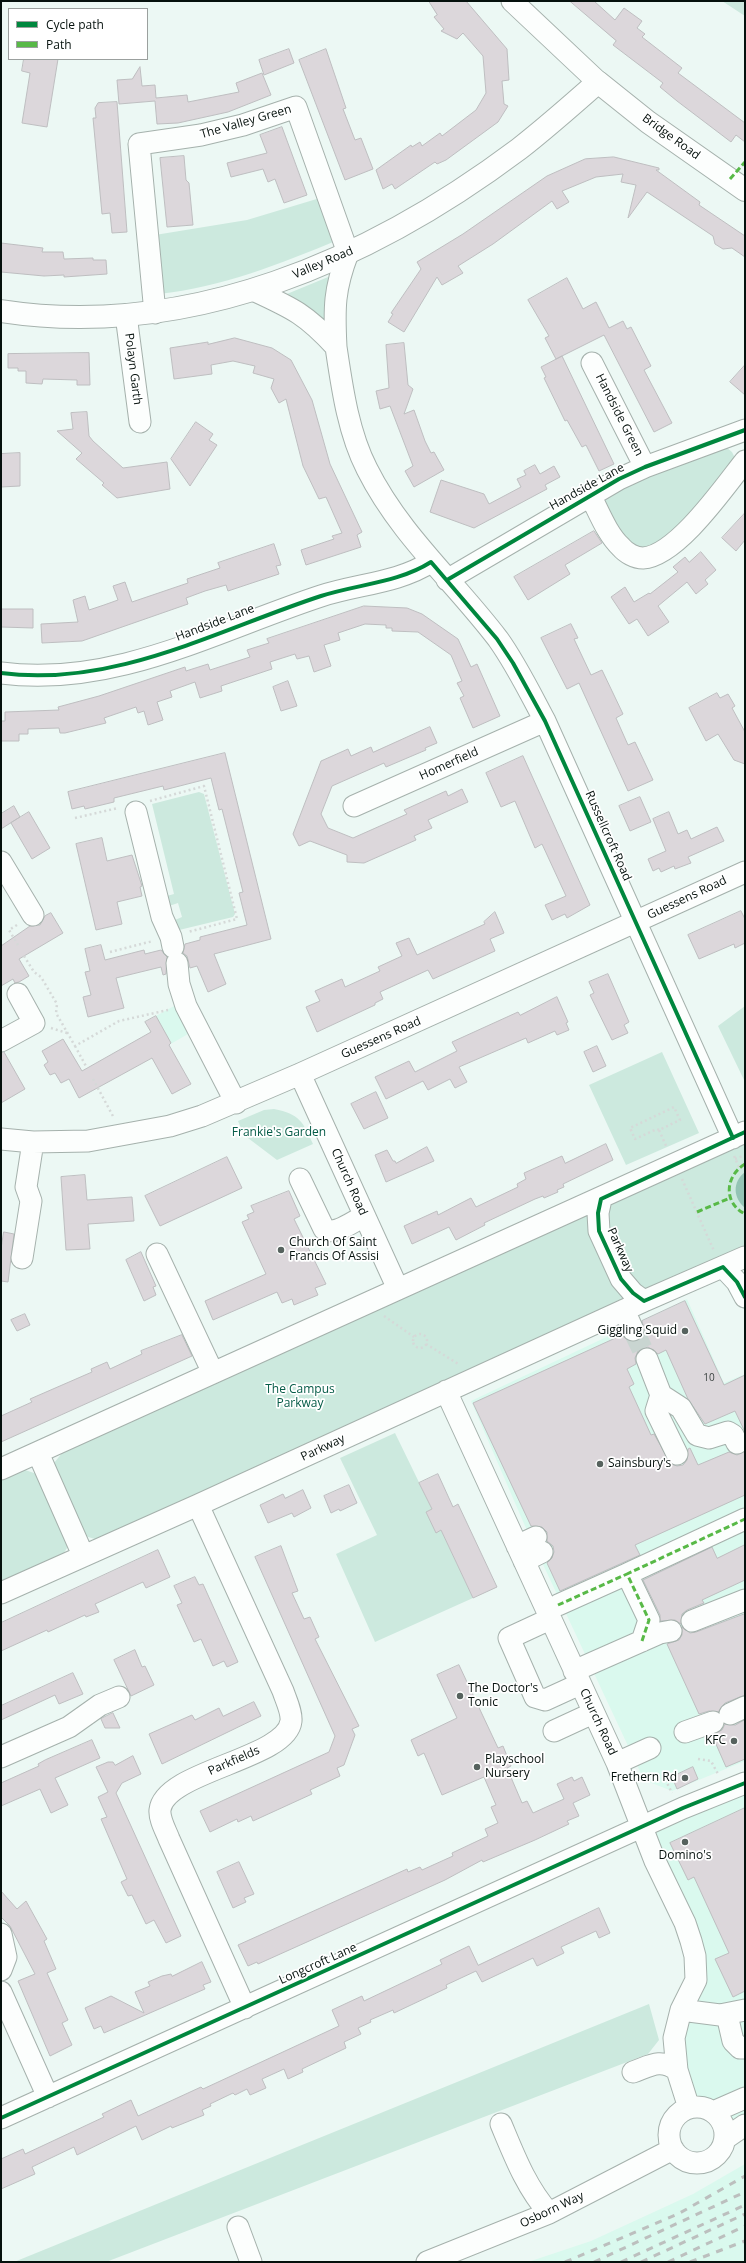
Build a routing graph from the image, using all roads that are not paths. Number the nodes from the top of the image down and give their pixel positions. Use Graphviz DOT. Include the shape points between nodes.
graph roads {
  1 [pos="512,1"];
  2 [pos="598,82"];
  3 [pos="745,190"];
  4 [pos="348,253"];
  5 [pos="253,290"];
  6 [pos="1,311"];
  7 [pos="156,313"];
  8 [pos="126,316"];
  9 [pos="336,347"];
  10 [pos="592,363"];
  11 [pos="140,422"];
  12 [pos="740,433"];
  13 [pos="745,461"];
  14 [pos="645,467"];
  15 [pos="590,495"];
  16 [pos="431,562"];
  17 [pos="447,580"];
  18 [pos="1,673"];
  19 [pos="544,721"];
  20 [pos="354,806"];
  21 [pos="134,807"];
  22 [pos="1,862"];
  23 [pos="745,872"];
  24 [pos="33,915"];
  25 [pos="636,922"];
  26 [pos="18,994"];
  27 [pos="1,1041"];
  28 [pos="300,1074"];
  29 [pos="236,1103"];
  30 [pos="739,1135"];
  31 [pos="1,1139"];
  32 [pos="33,1142"];
  33 [pos="300,1179"];
  34 [pos="601,1199"];
  35 [pos="364,1216"];
  36 [pos="157,1254"];
  37 [pos="745,1257"];
  38 [pos="22,1258"];
  39 [pos="723,1267"];
  40 [pos="398,1289"];
  41 [pos="745,1297"];
  42 [pos="644,1301"];
  43 [pos="624,1310"];
  44 [pos="633,1330"];
  45 [pos="647,1359"];
  46 [pos="213,1374"];
  47 [pos="446,1391"];
  48 [pos="661,1395"];
  49 [pos="737,1443"];
  50 [pos="38,1453"];
  51 [pos="677,1454"];
  52 [pos="1,1469"];
  53 [pos="198,1505"];
  54 [pos="745,1519"];
  55 [pos="83,1555"];
  56 [pos="627,1574"];
  57 [pos="1,1593"];
  58 [pos="745,1600"];
  59 [pos="554,1612"];
  60 [pos="692,1622"];
  61 [pos="671,1631"];
  62 [pos="642,1641"];
  63 [pos="577,1677"];
  64 [pos="119,1697"];
  65 [pos="594,1713"];
  66 [pos="729,1714"];
  67 [pos="554,1731"];
  68 [pos="685,1732"];
  69 [pos="650,1748"];
  70 [pos="1,1757"];
  71 [pos="617,1763"];
  72 [pos="745,1783"];
  73 [pos="643,1828"];
  74 [pos="1,1934"];
  75 [pos="1,1970"];
  76 [pos="1,1992"];
  77 [pos="245,2008"];
  78 [pos="681,2010"];
  79 [pos="736,2012"];
  80 [pos="745,2048"];
  81 [pos="677,2070"];
  82 [pos="633,2072"];
  83 [pos="48,2097"];
  84 [pos="745,2098"];
  85 [pos="689,2108"];
  86 [pos="713,2112"];
  87 [pos="1,2118"];
  88 [pos="501,2124"];
  89 [pos="745,2125"];
  90 [pos="726,2138"];
  91 [pos="673,2149"];
  92 [pos="549,2213"];
  93 [pos="238,2227"];
  94 [pos="251,2262"];
  95 [pos="427,2262"];
  1 -- 2 [label="street"];
  2 -- 3 [label="main road, Bridge Road" via="648,122"];
  2 -- 4 [label="main road, Valley Road" via="520,148 472,182 418,216"];
  4 -- 5 [label="main road, Valley Road"];
  4 -- 7 [label="street, The Valley Green" via="296,107 201,135 139,144"];
  4 -- 9 [label="street, Russellcroft Road" via="335,297"];
  5 -- 7 [label="main road, Valley Road" via="206,304"];
  5 -- 9 [label="street" via="293,308 320,329"];
  6 -- 8 [label="main road, Valley Road" via="94,317"];
  7 -- 8 [label="main road, Valley Road"];
  8 -- 11 [label="street, Polayn Garth"];
  9 -- 16 [label="street, Russellcroft Road" via="344,398 366,468 384,500"];
  10 -- 14 [label="street, Handside Green"];
  12 -- 13 [label="street"];
  12 -- 14 [label="street, Handside Lane"];
  13 -- 15 [label="street" via="707,510 686,530 665,549 642,558 632,555 614,540"];
  14 -- 15 [label="street, Handside Lane"];
  15 -- 17 [label="street, Handside Lane"];
  16 -- 17 [label="street, Russellcroft Road"];
  16 -- 18 [label="street, Handside Lane" via="403,576 322,596 151,659 63,676 19,676"];
  17 -- 19 [label="street, Russellcroft Road" via="498,639"];
  19 -- 20 [label="street, Homerfield"];
  19 -- 25 [label="street, Russellcroft Road"];
  21 -- 29 [label="street" via="186,1006"];
  22 -- 24 [label="street"];
  23 -- 25 [label="street, Guessens Road"];
  25 -- 28 [label="street, Guessens Road"];
  25 -- 30 [label="street, Russellcroft Road"];
  26 -- 27 [label="street" via="34,1022"];
  28 -- 29 [label="street, Guessens Road"];
  28 -- 35 [label="street, Church Road"];
  29 -- 32 [label="street, Guessens Road" via="170,1126 124,1136 88,1141"];
  30 -- 34 [label="street"];
  31 -- 32 [label="street, Guessens Road"];
  32 -- 38 [label="street" via="26,1187 31,1201"];
  33 -- 35 [label="street" via="324,1229 333,1231"];
  34 -- 40 [label="street"];
  34 -- 42 [label="street, Parkway" via="598,1213 599,1231 621,1279"];
  35 -- 40 [label="street, Church Road"];
  36 -- 46 [label="street"];
  37 -- 39 [label="street, Parkway"];
  39 -- 41 [label="street" via="737,1282"];
  39 -- 42 [label="street, Parkway"];
  40 -- 46 [label="street"];
  42 -- 43 [label="street, Parkway"];
  43 -- 44 [label="street"];
  43 -- 47 [label="street, Parkway"];
  45 -- 48 [label="street"];
  46 -- 50 [label="street"];
  47 -- 53 [label="street, Parkway"];
  47 -- 59 [label="street, Church Road" via="530,1549 528,1589"];
  48 -- 49 [label="street" via="681,1408 697,1435 709,1438 728,1432"];
  48 -- 51 [label="street" via="656,1411"];
  50 -- 52 [label="street"];
  50 -- 55 [label="street"];
  53 -- 55 [label="street, Parkway"];
  53 -- 77 [label="street, Parkfields" via="283,1691 291,1720 288,1731 261,1749 193,1779 164,1798 160,1811 169,1840"];
  54 -- 56 [label="street"];
  55 -- 57 [label="street, Parkway"];
  56 -- 59 [label="street"];
  56 -- 62 [label="street" via="649,1620"];
  58 -- 60 [label="street"];
  59 -- 63 [label="street, Church Road"];
  59 -- 63 [label="street" via="508,1638 535,1697 545,1700"];
  61 -- 62 [label="street"];
  62 -- 63 [label="street"];
  63 -- 65 [label="street, Church Road"];
  64 -- 70 [label="street" via="100,1704 69,1727"];
  65 -- 67 [label="street"];
  65 -- 71 [label="street, Church Road"];
  66 -- 68 [label="street"];
  69 -- 71 [label="street"];
  71 -- 73 [label="street, Church Road"];
  72 -- 73 [label="street, Longcroft Lane"];
  73 -- 77 [label="street, Longcroft Lane"];
  73 -- 78 [label="street, Church Road" via="655,1861 685,1923 695,1956 696,1980"];
  74 -- 75 [label="street" via="6,1957"];
  76 -- 83 [label="street"];
  77 -- 83 [label="street, Longcroft Lane"];
  78 -- 79 [label="street"];
  78 -- 81 [label="street, Church Road" via="674,2038"];
  79 -- 80 [label="street" via="733,2041 740,2048"];
  81 -- 82 [label="street" via="668,2064 656,2063"];
  81 -- 85 [label="street, Church Road"];
  83 -- 87 [label="street, Longcroft Lane"];
  84 -- 86 [label="street"];
  85 -- 86 [label="street" via="705,2108"];
  85 -- 91 [label="street" via="675,2118 671,2125 670,2142"];
  86 -- 90 [label="street" via="722,2122"];
  88 -- 92 [label="street" via="536,2198"];
  89 -- 90 [label="street"];
  90 -- 91 [label="street" via="718,2154 703,2163 686,2161"];
  91 -- 92 [label="street, Osborn Way"];
  92 -- 95 [label="street, Osborn Way"];
  93 -- 94 [label="street"];
}
